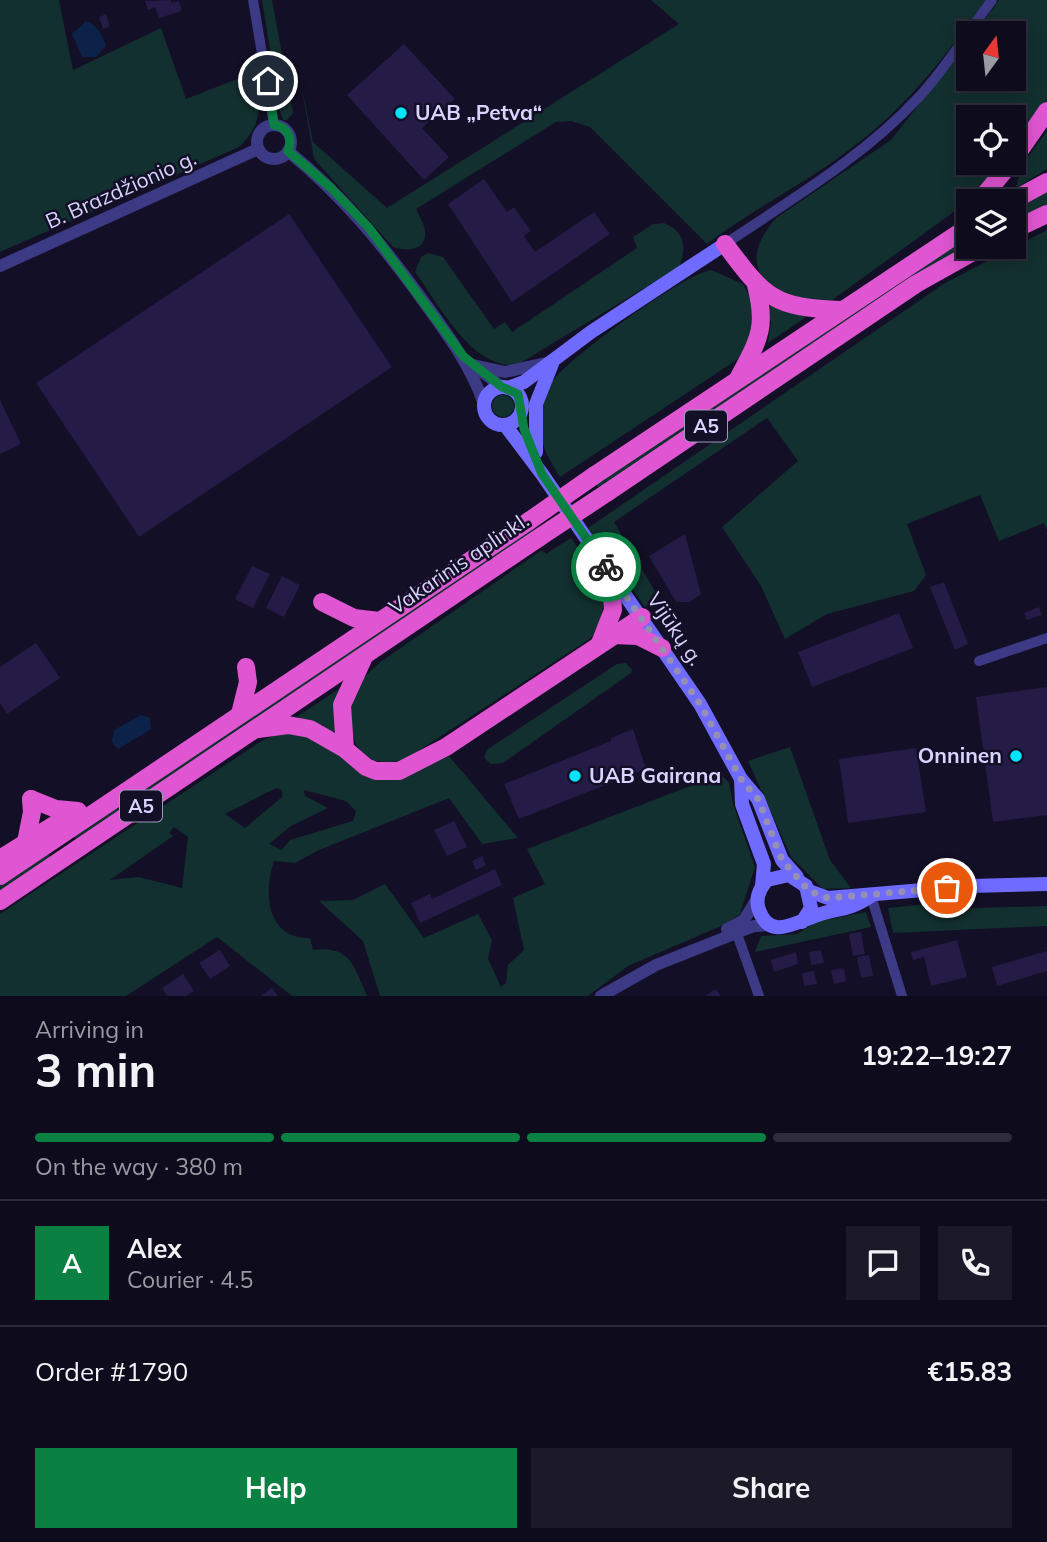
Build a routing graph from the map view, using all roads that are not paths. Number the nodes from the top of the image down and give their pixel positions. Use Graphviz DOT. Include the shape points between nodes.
graph roads {
  1 [pos="253,0"];
  2 [pos="992,0"];
  3 [pos="977,21"];
  4 [pos="956,50"];
  5 [pos="1047,111"];
  6 [pos="274,125"];
  7 [pos="1026,142"];
  8 [pos="258,149"];
  9 [pos="288,151"];
  10 [pos="1001,175"];
  11 [pos="1047,182"];
  12 [pos="989,189"];
  13 [pos="1026,193"];
  14 [pos="1047,214"];
  15 [pos="1026,224"];
  16 [pos="956,228"];
  17 [pos="956,234"];
  18 [pos="945,241"];
  19 [pos="725,244"];
  20 [pos="961,259"];
  21 [pos="0,266"];
  22 [pos="755,285"];
  23 [pos="842,310"];
  24 [pos="468,361"];
  25 [pos="553,361"];
  26 [pos="736,381"];
  27 [pos="505,387"];
  28 [pos="484,404"];
  29 [pos="522,408"];
  30 [pos="505,425"];
  31 [pos="536,452"];
  32 [pos="542,474"];
  33 [pos="610,573"];
  34 [pos="322,602"];
  35 [pos="642,617"];
  36 [pos="379,621"];
  37 [pos="1047,638"];
  38 [pos="606,639"];
  39 [pos="662,648"];
  40 [pos="365,655"];
  41 [pos="979,661"];
  42 [pos="246,667"];
  43 [pos="240,714"];
  44 [pos="255,729"];
  45 [pos="345,749"];
  46 [pos="741,779"];
  47 [pos="125,792"];
  48 [pos="78,811"];
  49 [pos="26,842"];
  50 [pos="0,859"];
  51 [pos="0,876"];
  52 [pos="796,877"];
  53 [pos="1047,884"];
  54 [pos="809,891"];
  55 [pos="760,893"];
  56 [pos="872,896"];
  57 [pos="0,901"];
  58 [pos="802,922"];
  59 [pos="770,925"];
  60 [pos="738,929"];
  61 [pos="601,996"];
  62 [pos="759,996"];
  63 [pos="901,996"];
  1 -- 6 [label="street"];
  2 -- 3 [label="street"];
  4 -- 19 [label="street" via="900,117 827,175"];
  5 -- 7 [label="highway"];
  6 -- 8 [label="street" via="259,133"];
  6 -- 9 [label="street" via="288,132"];
  8 -- 9 [label="street" via="273,159"];
  8 -- 21 [label="street, B. Brazdžionio g."];
  9 -- 24 [label="street" via="369,228"];
  10 -- 12 [label="highway"];
  11 -- 13 [label="highway"];
  14 -- 15 [label="highway"];
  16 -- 18 [label="highway"];
  17 -- 18 [label="highway, Vakarinis aplinkl. / A5"];
  18 -- 23 [label="highway, Vakarinis aplinkl. / A5"];
  19 -- 22 [label="highway"];
  19 -- 25 [label="main road"];
  20 -- 40 [label="highway, Vakarinis aplinkl. / A5, bridge" via="916,284"];
  22 -- 23 [label="highway" via="790,306"];
  22 -- 26 [label="highway" via="764,322"];
  23 -- 26 [label="highway, Vakarinis aplinkl. / A5"];
  24 -- 25 [label="street" via="505,372"];
  24 -- 27 [label="street"];
  24 -- 28 [label="street"];
  25 -- 27 [label="main road" via="524,382"];
  25 -- 29 [label="main road"];
  25 -- 31 [label="main road" via="536,404"];
  26 -- 36 [label="highway, Vakarinis aplinkl. / A5, bridge"];
  27 -- 28 [label="main road" via="490,392"];
  27 -- 29 [label="main road" via="518,394"];
  28 -- 30 [label="main road" via="487,416"];
  29 -- 30 [label="main road" via="516,421"];
  29 -- 31 [label="main road, Vijūkų g." via="524,429"];
  30 -- 32 [label="main road, Vijūkų g."];
  31 -- 32 [label="main road, Vijūkų g."];
  32 -- 33 [label="main road, Vijūkų g."];
  33 -- 35 [label="main road, Vijūkų g."];
  33 -- 38 [label="highway" via="613,610"];
  34 -- 36 [label="highway" via="354,618"];
  35 -- 38 [label="highway"];
  35 -- 39 [label="main road, Vijūkų g."];
  36 -- 43 [label="highway, Vakarinis aplinkl. / A5"];
  37 -- 41 [label="street"];
  38 -- 39 [label="highway" via="638,636"];
  38 -- 45 [label="highway" via="414,766 376,771"];
  39 -- 46 [label="main road, Vijūkų g." via="717,732"];
  40 -- 44 [label="highway, Vakarinis aplinkl. / A5"];
  40 -- 45 [label="highway" via="342,705"];
  42 -- 43 [label="highway" via="248,682"];
  43 -- 47 [label="highway, Vakarinis aplinkl. / A5"];
  44 -- 45 [label="highway" via="298,726"];
  44 -- 57 [label="highway, Vakarinis aplinkl. / A5"];
  46 -- 52 [label="main road, Vijūkų g." via="758,799 782,860"];
  46 -- 55 [label="main road, Vijūkų g." via="742,804 764,864"];
  47 -- 48 [label="highway"];
  47 -- 51 [label="highway, Vakarinis aplinkl. / A5"];
  48 -- 49 [label="highway"];
  48 -- 49 [label="highway" via="67,812 31,799"];
  49 -- 50 [label="highway"];
  52 -- 54 [label="main road"];
  52 -- 55 [label="main road" via="782,874"];
  53 -- 56 [label="main road"];
  54 -- 56 [label="main road" via="828,898"];
  54 -- 58 [label="main road" via="811,908"];
  55 -- 59 [label="main road" via="760,914"];
  55 -- 60 [label="street"];
  56 -- 58 [label="main road" via="853,908"];
  56 -- 63 [label="street"];
  58 -- 59 [label="main road" via="786,928"];
  59 -- 60 [label="street"];
  60 -- 61 [label="street" via="633,976"];
  60 -- 62 [label="street"];
}
